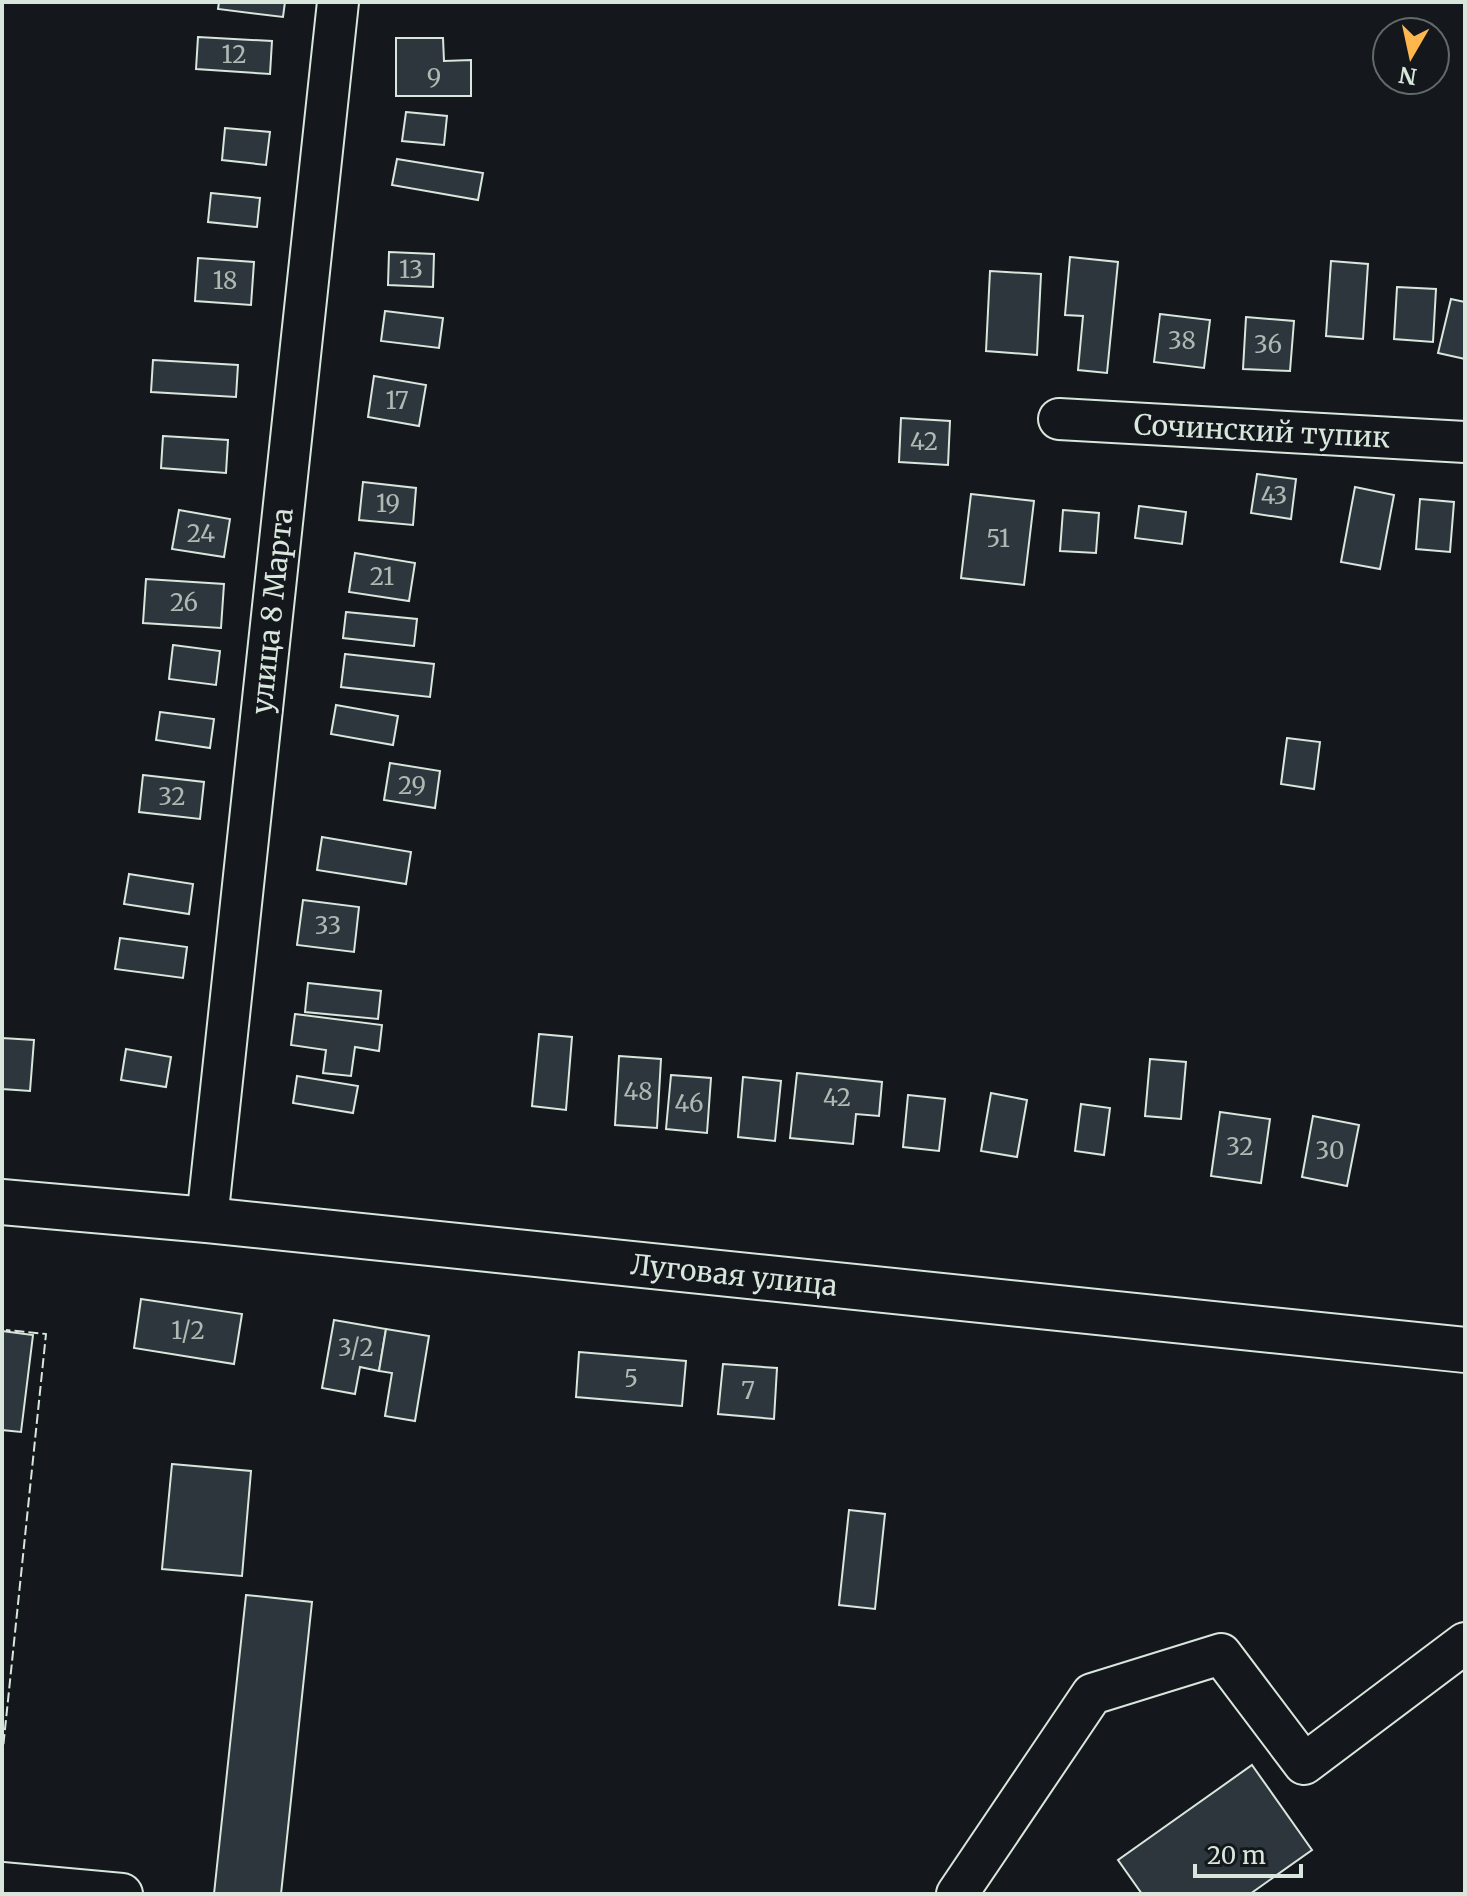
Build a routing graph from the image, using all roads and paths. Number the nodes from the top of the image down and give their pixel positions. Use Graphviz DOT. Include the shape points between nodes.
graph roads {
  1 [pos="338,2"];
  2 [pos="1059,419"];
  3 [pos="1465,442"];
  4 [pos="2,1202"];
  5 [pos="207,1220"];
  6 [pos="1465,1350"];
  7 [pos="1465,1643"];
  8 [pos="2,1883"];
  9 [pos="122,1894"];
  10 [pos="957,1894"];
  1 -- 5 [label="street, улица 8 Марта"];
  2 -- 3 [label="street, Сочинский тупик"];
  4 -- 5 [label="main road, Луговая улица"];
  5 -- 6 [label="main road, Луговая улица"];
  7 -- 10 [label="street" via="1304,1764 1221,1654 1092,1694"];
  8 -- 9 [label="street"];
}
